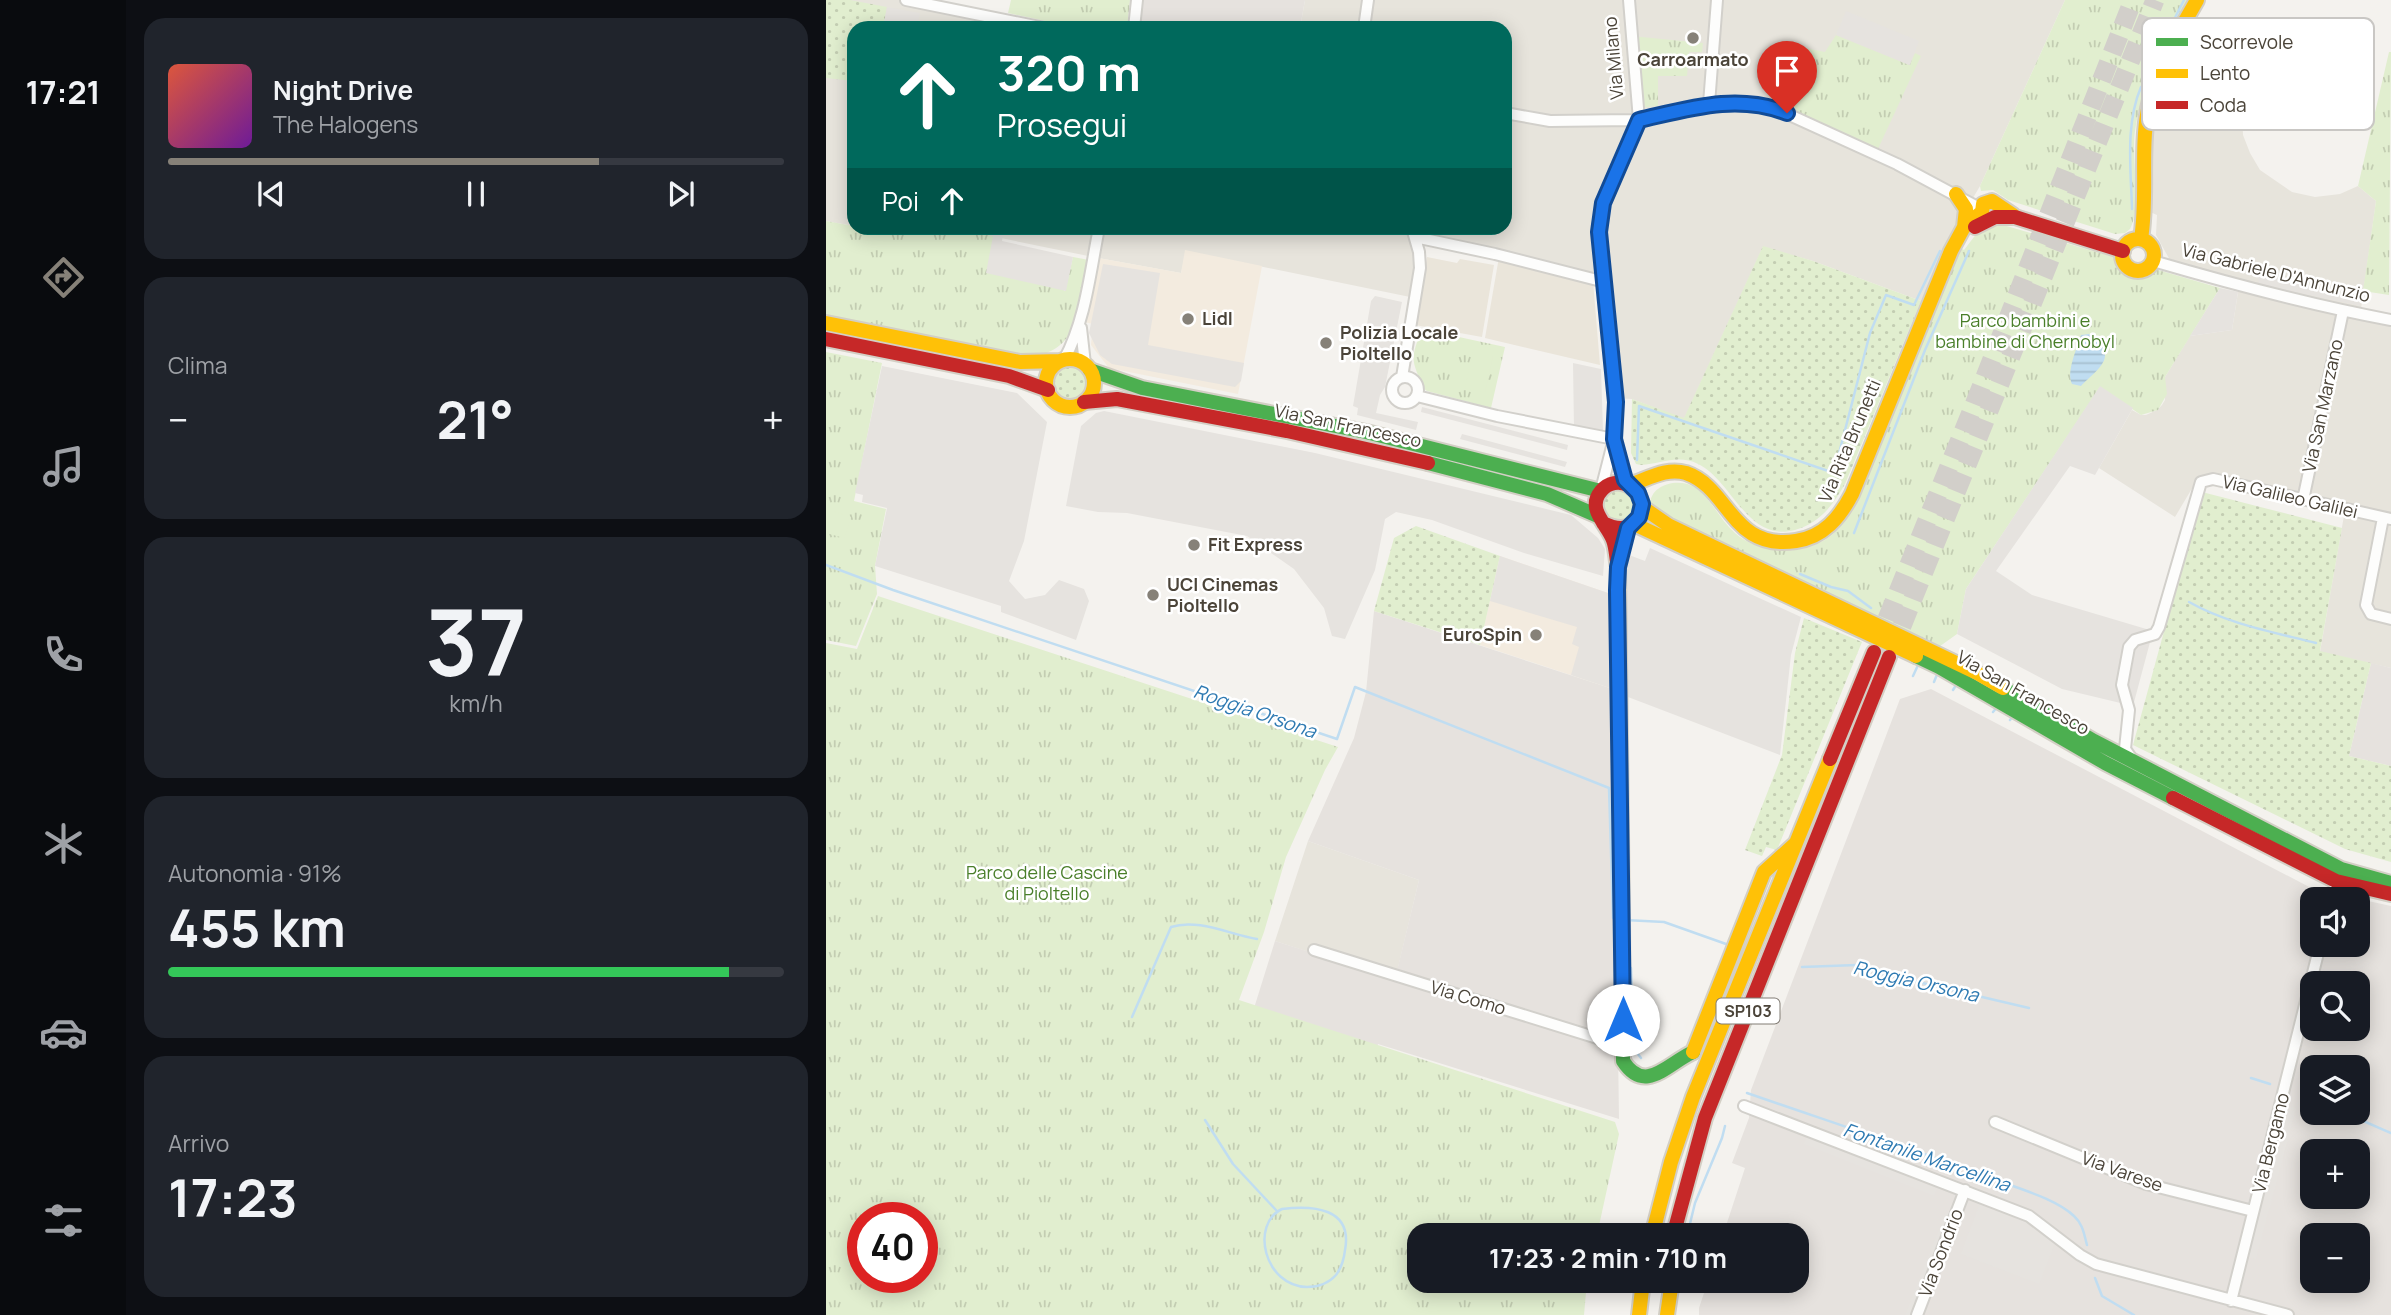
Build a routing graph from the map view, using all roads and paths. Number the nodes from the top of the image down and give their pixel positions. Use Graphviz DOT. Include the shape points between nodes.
graph roads {
  1 [pos="906,0"];
  2 [pos="1137,0"];
  3 [pos="1368,0"];
  4 [pos="1629,0"];
  5 [pos="1717,0"];
  6 [pos="2197,0"];
  7 [pos="2188,18"];
  8 [pos="1010,21"];
  9 [pos="1135,21"];
  10 [pos="1365,21"];
  11 [pos="1709,104"];
  12 [pos="1512,114"];
  13 [pos="1639,120"];
  14 [pos="2148,130"];
  15 [pos="1954,194"];
  16 [pos="1988,211"];
  17 [pos="1961,232"];
  18 [pos="1098,235"];
  19 [pos="1415,235"];
  20 [pos="1425,235"];
  21 [pos="2141,239"];
  22 [pos="2123,251"];
  23 [pos="2153,261"];
  24 [pos="1605,282"];
  25 [pos="2343,311"];
  26 [pos="2391,320"];
  27 [pos="1080,321"];
  28 [pos="826,323"];
  29 [pos="826,339"];
  30 [pos="1062,360"];
  31 [pos="1087,367"];
  32 [pos="1402,377"];
  33 [pos="1048,390"];
  34 [pos="1417,396"];
  35 [pos="1084,402"];
  36 [pos="1614,439"];
  37 [pos="1676,471"];
  38 [pos="1628,485"];
  39 [pos="1601,491"];
  40 [pos="2303,500"];
  41 [pos="1642,503"];
  42 [pos="1600,519"];
  43 [pos="2387,519"];
  44 [pos="1631,526"];
  45 [pos="1618,567"];
  46 [pos="2391,620"];
  47 [pos="1874,652"];
  48 [pos="1889,657"];
  49 [pos="2126,724"];
  50 [pos="2094,741"];
  51 [pos="2134,761"];
  52 [pos="1796,843"];
  53 [pos="2336,881"];
  54 [pos="2391,883"];
  55 [pos="2335,887"];
  56 [pos="2391,894"];
  57 [pos="1793,897"];
  58 [pos="1314,950"];
  59 [pos="2317,957"];
  60 [pos="1623,1046"];
  61 [pos="1744,1106"];
  62 [pos="1995,1122"];
  63 [pos="1965,1190"];
  64 [pos="2253,1212"];
  65 [pos="1655,1223"];
  66 [pos="1677,1223"];
  67 [pos="1685,1223"];
  68 [pos="1642,1293"];
  69 [pos="1663,1293"];
  70 [pos="1670,1293"];
  71 [pos="2231,1301"];
  72 [pos="1639,1315"];
  73 [pos="1660,1315"];
  74 [pos="1667,1315"];
  75 [pos="1917,1315"];
  76 [pos="2288,1315"];
  1 -- 8 [label="street"];
  2 -- 9 [label="street"];
  3 -- 10 [label="street"];
  4 -- 13 [label="street, Via Milano"];
  5 -- 11 [label="street"];
  6 -- 7 [label="main road"];
  11 -- 13 [label="street"];
  11 -- 15 [label="street" via="1772,107"];
  12 -- 13 [label="street" via="1550,121"];
  13 -- 24 [label="street, Via Milano" via="1600,212"];
  14 -- 21 [label="main road" via="2146,217"];
  15 -- 16 [label="street"];
  15 -- 17 [label="main road" via="1965,208"];
  16 -- 17 [label="main road, Via Rita Brunetti"];
  16 -- 22 [label="main road, Via Gabriele D'Annunzio"];
  17 -- 37 [label="main road, Via Rita Brunetti" via="1852,494 1831,525 1798,541 1763,540 1742,528 1701,481"];
  18 -- 27 [label="street"];
  19 -- 32 [label="street" via="1420,272"];
  20 -- 24 [label="street"];
  21 -- 22 [label="main road" via="2128,243"];
  21 -- 23 [label="main road, Via Gabriele D'Annunzio" via="2152,247"];
  22 -- 23 [label="main road, Via Gabriele D'Annunzio" via="2123,261 2130,269 2146,269"];
  23 -- 25 [label="street, Via Gabriele D'Annunzio"];
  24 -- 36 [label="street, Via Milano" via="1616,402"];
  25 -- 26 [label="street, Via Gabriele D'Annunzio"];
  25 -- 40 [label="street, Via San Marzano"];
  27 -- 30 [label="street"];
  27 -- 31 [label="street"];
  28 -- 30 [label="main road" via="1020,362"];
  29 -- 33 [label="main road" via="1009,376"];
  30 -- 31 [label="main road" via="1075,359"];
  30 -- 33 [label="main road" via="1049,373"];
  31 -- 35 [label="main road" via="1094,385"];
  31 -- 39 [label="main road, Via San Francesco" via="1142,388 1366,432"];
  32 -- 34 [label="street" via="1416,383"];
  32 -- 34 [label="street" via="1393,385 1395,399 1407,403"];
  33 -- 35 [label="main road" via="1063,405"];
  34 -- 36 [label="street"];
  35 -- 42 [label="main road, Via San Francesco" via="1117,399 1366,448 1503,482 1578,505"];
  36 -- 38 [label="street, Via Milano"];
  36 -- 39 [label="street, Via Milano"];
  37 -- 38 [label="main road"];
  37 -- 41 [label="main road" via="1656,479"];
  38 -- 39 [label="main road" via="1613,484"];
  38 -- 41 [label="main road"];
  39 -- 42 [label="main road" via="1596,503"];
  40 -- 43 [label="street, Via Galileo Galilei"];
  40 -- 49 [label="street, Via Galileo Galilei" via="2213,479 2198,487 2158,631 2135,639 2129,647 2122,685 2129,710"];
  41 -- 44 [label="main road"];
  41 -- 50 [label="main road, Via San Francesco" via="1688,536 1977,673"];
  42 -- 44 [label="main road" via="1613,529"];
  42 -- 45 [label="main road" via="1614,543"];
  43 -- 46 [label="street" via="2365,603 2371,614"];
  44 -- 45 [label="main road"];
  44 -- 53 [label="main road, Via San Francesco" via="1939,667 2105,763"];
  45 -- 60 [label="main road"];
  47 -- 52 [label="main road, SP103"];
  48 -- 57 [label="main road, SP103"];
  49 -- 50 [label="street" via="2109,742"];
  49 -- 51 [label="street" via="2125,749"];
  50 -- 51 [label="main road, Via San Francesco"];
  51 -- 54 [label="main road, Via San Francesco" via="2341,869"];
  52 -- 60 [label="main road" via="1764,872 1693,1052 1656,1075 1639,1076 1623,1061"];
  52 -- 65 [label="main road, SP103" via="1688,1113"];
  53 -- 55 [label="street"];
  53 -- 56 [label="main road, Via San Francesco"];
  57 -- 66 [label="main road, SP103" via="1705,1118"];
  57 -- 67 [label="main road, SP103" via="1705,1147"];
  58 -- 60 [label="street, Via Como"];
  59 -- 64 [label="street, Via Bergamo"];
  61 -- 63 [label="street"];
  62 -- 64 [label="street, Via Varese" via="2146,1184"];
  63 -- 71 [label="street" via="2029,1216 2096,1264"];
  63 -- 75 [label="street, Via Sondrio"];
  64 -- 71 [label="street, Via Bergamo"];
  68 -- 72 [label="main road"];
  69 -- 73 [label="main road"];
  70 -- 74 [label="main road"];
  71 -- 76 [label="street"];
}
